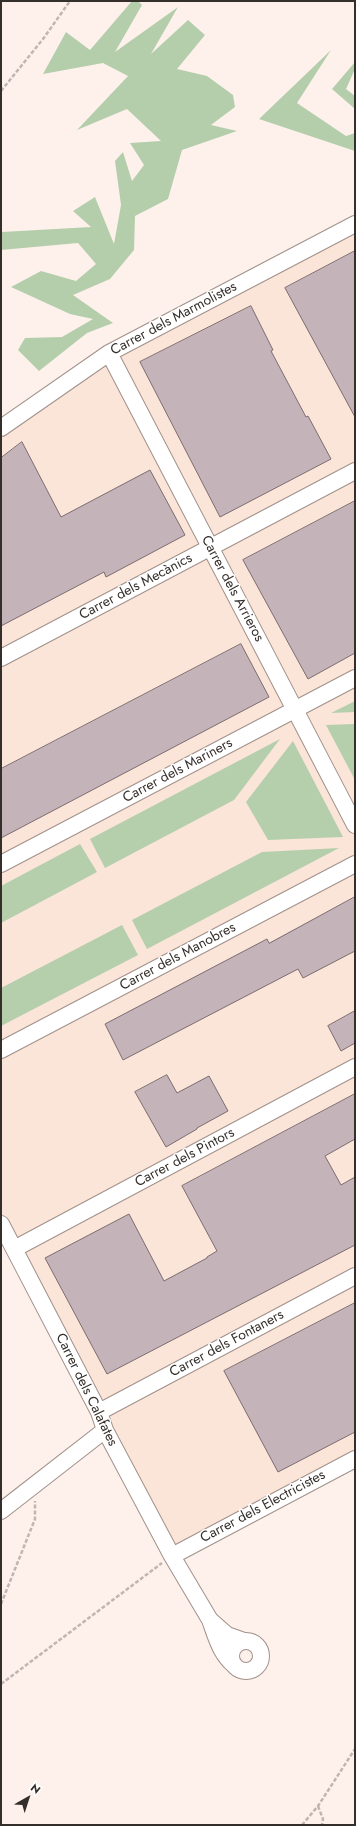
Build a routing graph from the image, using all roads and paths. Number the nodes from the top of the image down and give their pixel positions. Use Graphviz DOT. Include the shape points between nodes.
graph roads {
  1 [pos="70,1"];
  2 [pos="1,91"];
  3 [pos="355,224"];
  4 [pos="109,353"];
  5 [pos="1,428"];
  6 [pos="355,471"];
  7 [pos="211,548"];
  8 [pos="1,658"];
  9 [pos="355,678"];
  10 [pos="295,710"];
  11 [pos="355,825"];
  12 [pos="1,864"];
  13 [pos="355,864"];
  14 [pos="1,1050"];
  15 [pos="355,1067"];
  16 [pos="1,1224"];
  17 [pos="14,1249"];
  18 [pos="355,1276"];
  19 [pos="99,1412"];
  20 [pos="105,1430"];
  21 [pos="355,1459"];
  22 [pos="35,1484"];
  23 [pos="1,1511"];
  24 [pos="172,1556"];
  25 [pos="1,1604"];
  26 [pos="210,1620"];
  27 [pos="244,1641"];
  28 [pos="235,1666"];
  29 [pos="1,1684"];
  30 [pos="355,1749"];
  31 [pos="318,1806"];
  32 [pos="302,1825"];
  33 [pos="322,1825"];
  1 -- 2 [label="path"];
  3 -- 4 [label="street, Carrer dels Marmolistes"];
  4 -- 5 [label="street, Carrer dels Marmolistes"];
  4 -- 7 [label="street, Carrer dels Arrieros"];
  6 -- 7 [label="street, Carrer dels Mecànics"];
  7 -- 8 [label="street, Carrer dels Mecànics"];
  7 -- 10 [label="street, Carrer dels Arrieros"];
  9 -- 10 [label="street, Carrer dels Mariners"];
  10 -- 11 [label="street, Carrer dels Arrieros"];
  10 -- 12 [label="street, Carrer dels Mariners"];
  13 -- 14 [label="street, Carrer dels Manobres"];
  15 -- 17 [label="street, Carrer dels Pintors"];
  16 -- 17 [label="street, Carrer dels Calafates"];
  17 -- 19 [label="street, Carrer dels Calafates"];
  18 -- 19 [label="street, Carrer dels Fontaners"];
  19 -- 20 [label="street, Carrer dels Calafates"];
  20 -- 22 [label="street"];
  20 -- 24 [label="street, Carrer dels Calafates"];
  21 -- 24 [label="street, Carrer dels Electricistes"];
  22 -- 23 [label="street"];
  22 -- 25 [label="path" via="35,1519"];
  24 -- 26 [label="street, Carrer dels Calafates"];
  24 -- 29 [label="path"];
  26 -- 27 [label="street" via="227,1635"];
  26 -- 28 [label="street" via="221,1650"];
  27 -- 28 [label="street" via="232,1649 231,1658"];
  27 -- 28 [label="street" via="257,1646 260,1661 249,1670"];
  30 -- 31 [label="path"];
  31 -- 32 [label="path"];
  31 -- 33 [label="path" via="323,1819"];
}
